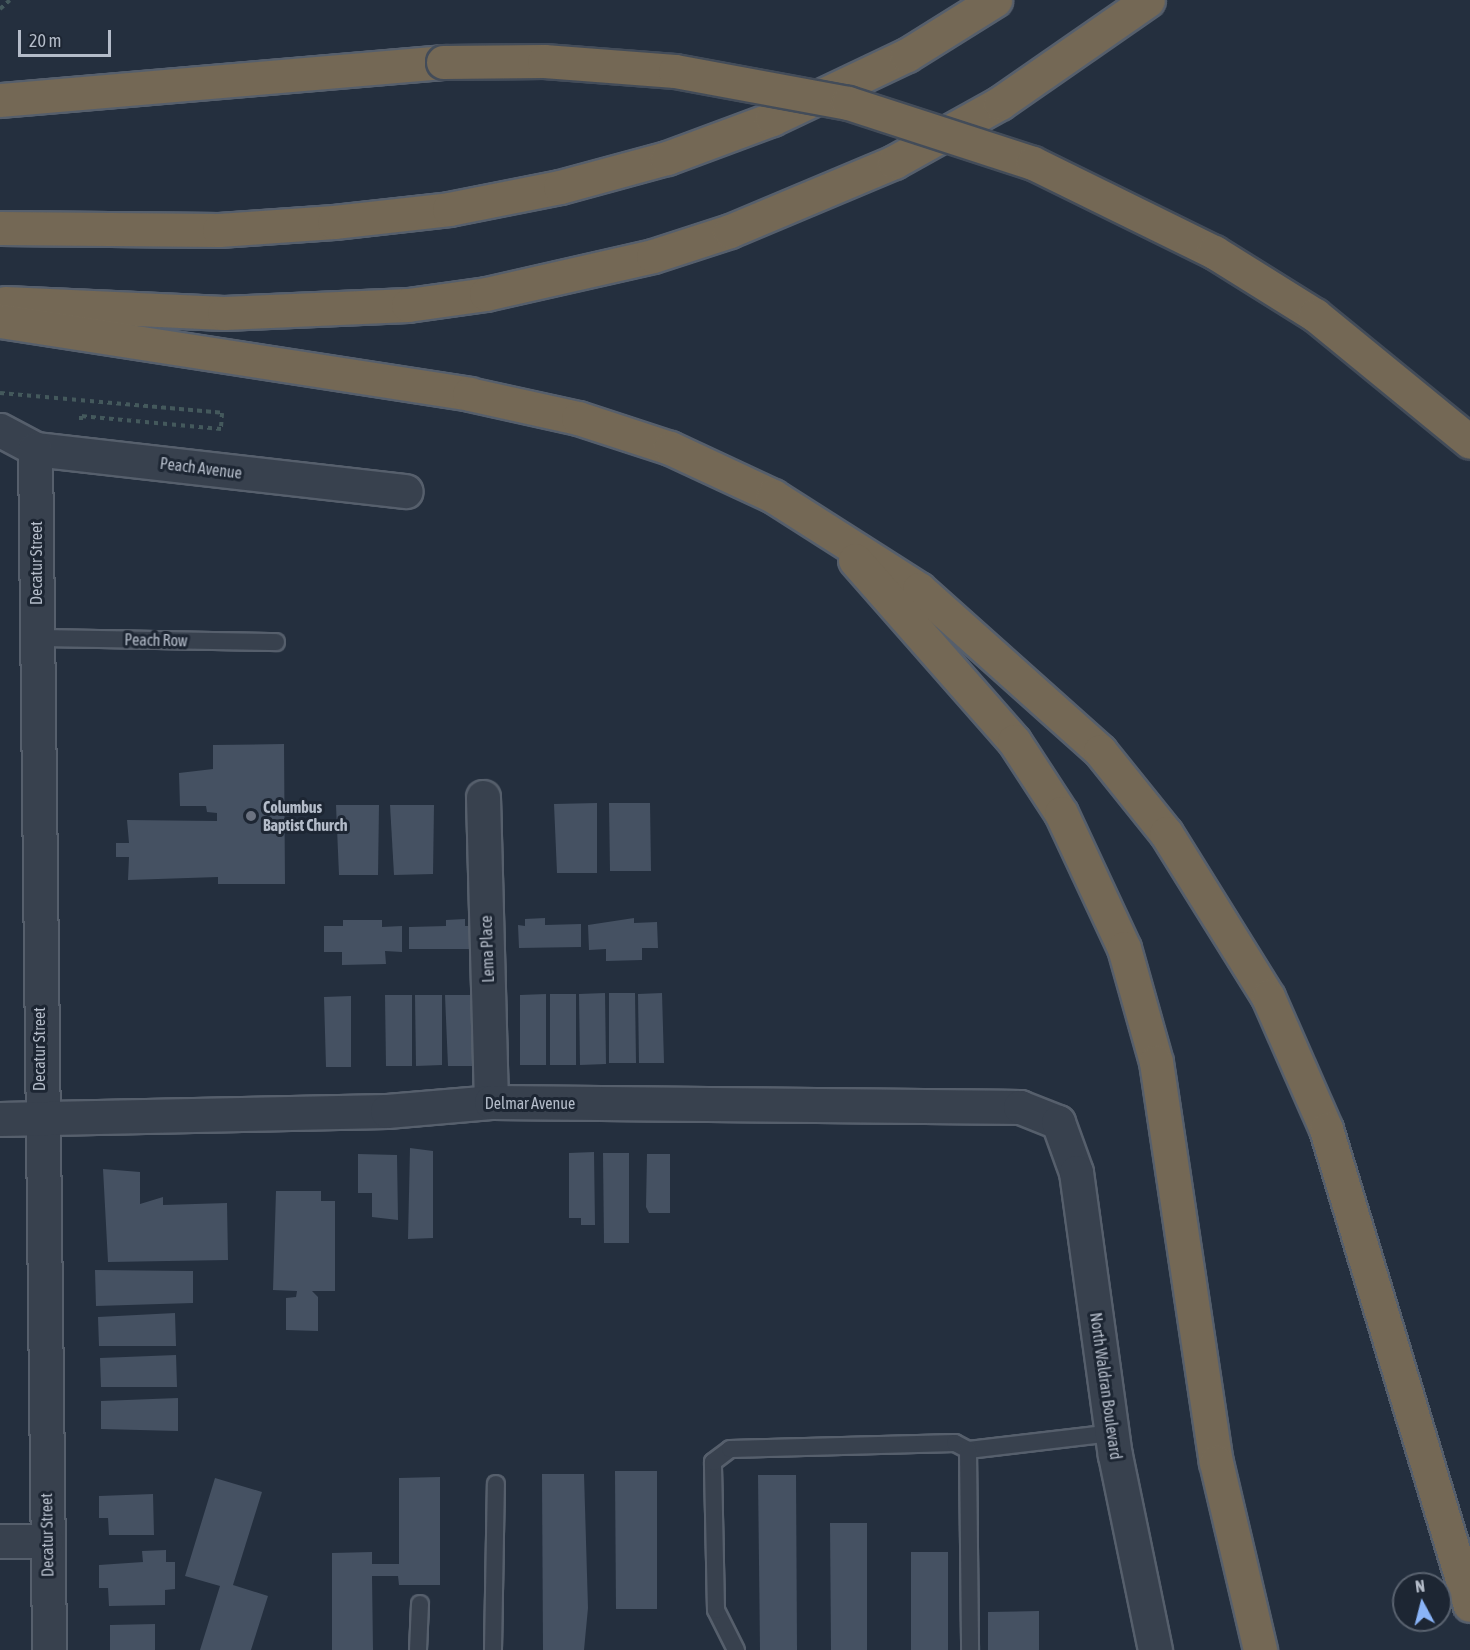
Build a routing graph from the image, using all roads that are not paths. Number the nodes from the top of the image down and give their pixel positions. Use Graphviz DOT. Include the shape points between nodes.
graph roads {
  1 [pos="995,0"];
  2 [pos="1148,0"];
  3 [pos="0,100"];
  4 [pos="0,228"];
  5 [pos="0,303"];
  6 [pos="0,321"];
  7 [pos="0,430"];
  8 [pos="1470,442"];
  9 [pos="35,449"];
  10 [pos="406,491"];
  11 [pos="823,524"];
  12 [pos="36,638"];
  13 [pos="276,642"];
  14 [pos="483,797"];
  15 [pos="491,1102"];
  16 [pos="0,1119"];
  17 [pos="39,1119"];
  18 [pos="1058,1122"];
  19 [pos="1112,1433"];
  20 [pos="968,1450"];
  21 [pos="495,1484"];
  22 [pos="0,1541"];
  23 [pos="46,1541"];
  24 [pos="420,1604"];
  25 [pos="1470,1605"];
  26 [pos="49,1650"];
  27 [pos="418,1650"];
  28 [pos="493,1650"];
  29 [pos="736,1650"];
  30 [pos="969,1650"];
  31 [pos="1155,1650"];
  32 [pos="1260,1650"];
  1 -- 4 [label="highway" via="907,55 772,119 667,158 560,187 449,209 334,222 219,230"];
  2 -- 5 [label="highway" via="1000,103 894,162 780,212 653,256 486,294 408,305 224,313"];
  3 -- 8 [label="highway, bridge" via="443,62 544,61 686,73 848,103 1033,164 1117,200 1245,271 1386,369"];
  6 -- 11 [label="highway" via="469,394 578,418 670,448"];
  7 -- 9 [label="street, Peach Avenue"];
  9 -- 10 [label="street, Peach Avenue"];
  9 -- 12 [label="street, Decatur Street"];
  11 -- 25 [label="highway" via="919,589 1100,751 1222,917 1268,997 1326,1129"];
  11 -- 32 [label="highway" via="1014,741 1060,813 1124,948 1156,1062 1216,1462"];
  12 -- 13 [label="lane, Peach Row"];
  12 -- 17 [label="street, Decatur Street"];
  14 -- 15 [label="street, Lema Place"];
  15 -- 17 [label="street, Delmar Avenue" via="387,1111"];
  15 -- 18 [label="street, Delmar Avenue" via="1020,1107"];
  16 -- 17 [label="street, Delmar Avenue"];
  17 -- 23 [label="street, Decatur Street"];
  18 -- 19 [label="street, North Waldran Boulevard" via="1076,1172"];
  19 -- 20 [label="lane"];
  19 -- 31 [label="street, North Waldran Boulevard"];
  20 -- 29 [label="lane" via="955,1443 730,1449 713,1462 716,1610"];
  20 -- 30 [label="lane"];
  21 -- 28 [label="lane"];
  22 -- 23 [label="street"];
  23 -- 26 [label="street, Decatur Street"];
  24 -- 27 [label="lane"];
}
